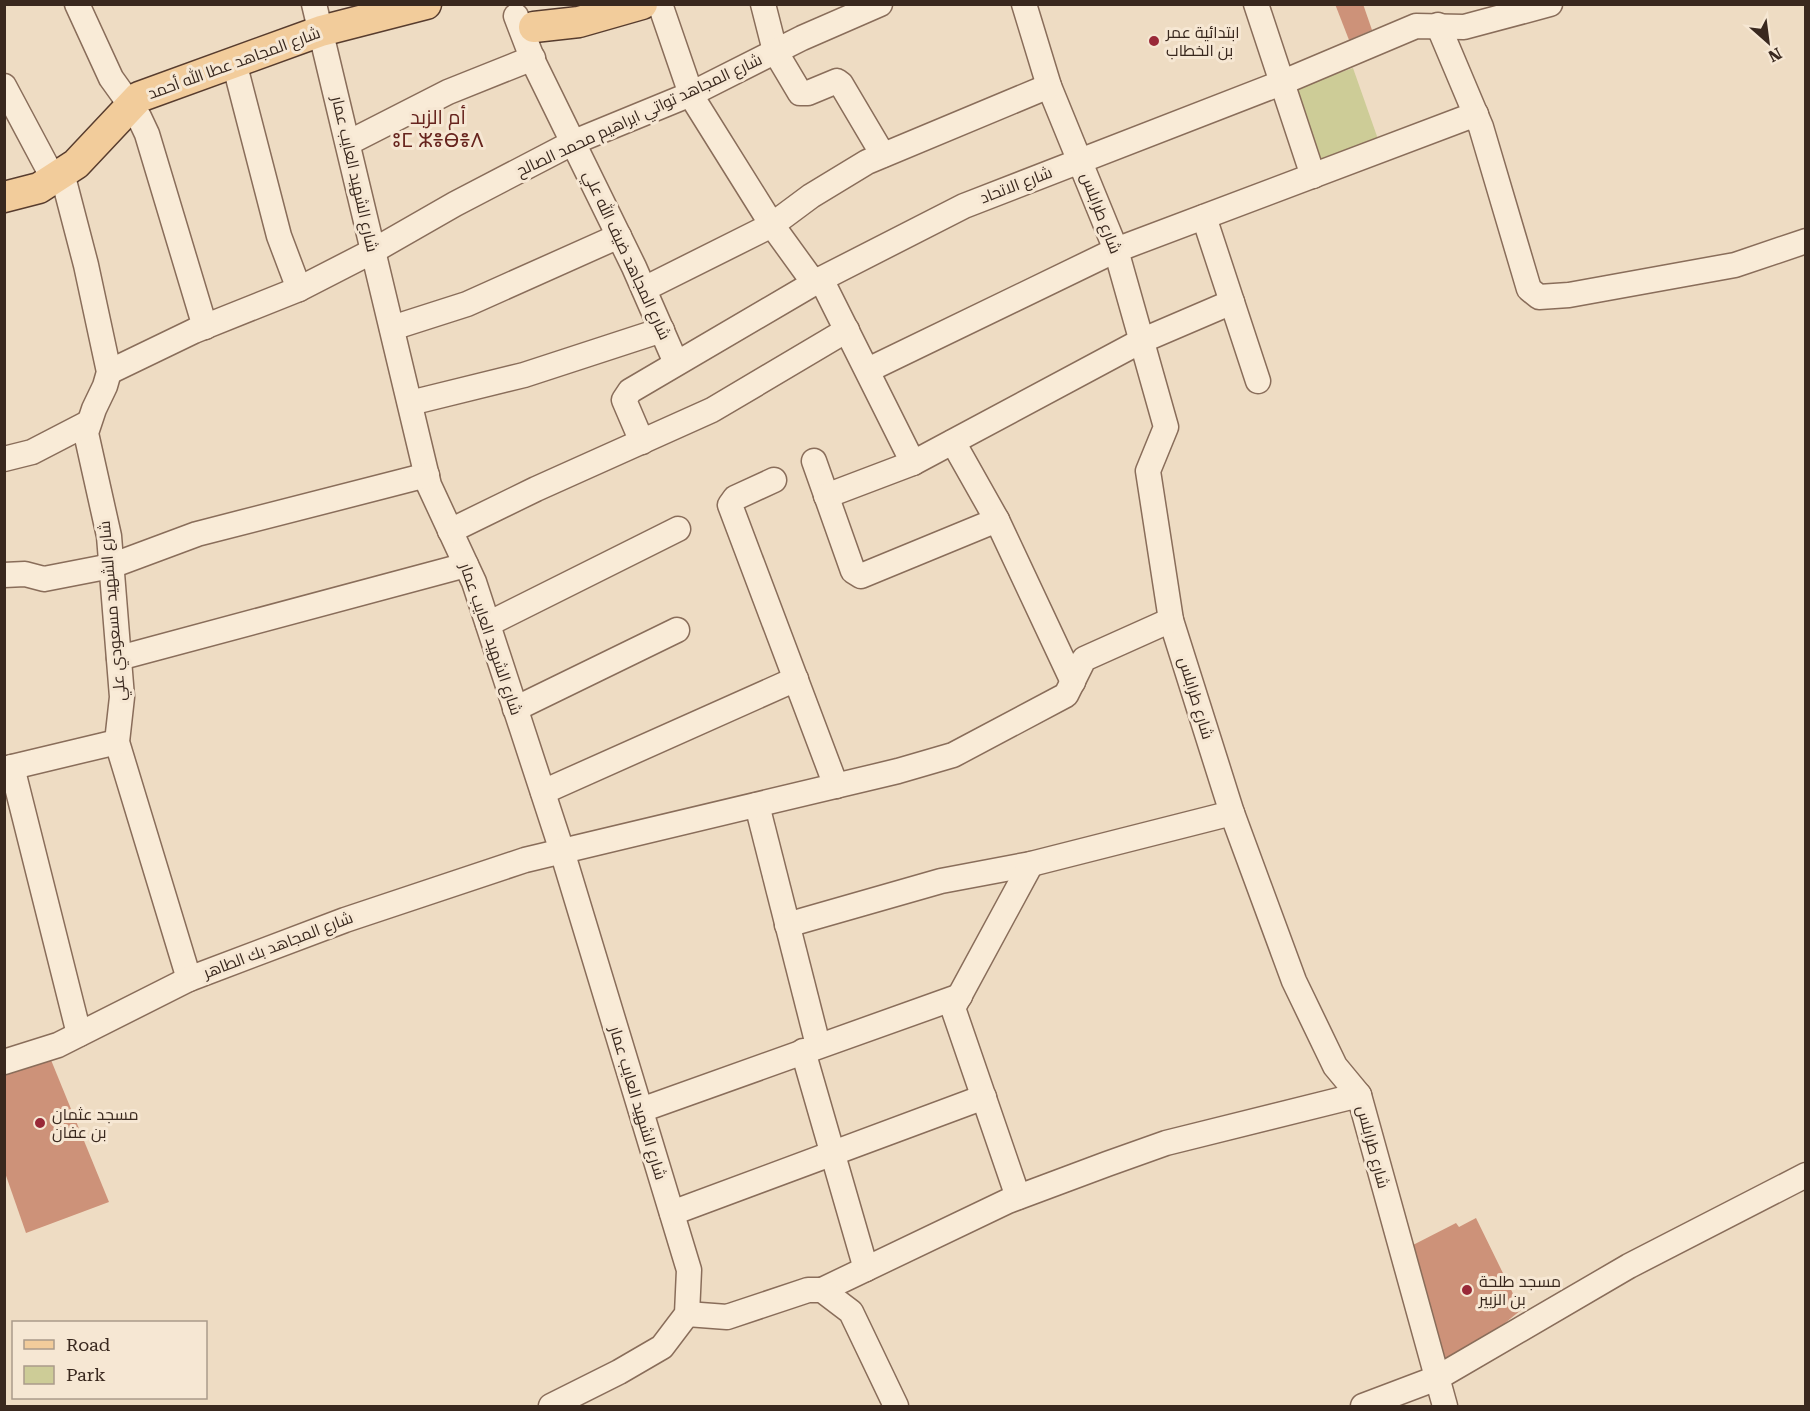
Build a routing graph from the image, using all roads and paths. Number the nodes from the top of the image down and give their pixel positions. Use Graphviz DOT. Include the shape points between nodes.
graph roads {
  1 [pos="77,4"];
  2 [pos="426,4"];
  3 [pos="660,4"];
  4 [pos="763,4"];
  5 [pos="880,4"];
  6 [pos="1024,4"];
  7 [pos="1256,4"];
  8 [pos="1550,4"];
  9 [pos="624,7"];
  10 [pos="519,16"];
  11 [pos="318,18"];
  12 [pos="1438,25"];
  13 [pos="775,51"];
  14 [pos="533,58"];
  15 [pos="234,62"];
  16 [pos="1281,82"];
  17 [pos="4,86"];
  18 [pos="1049,86"];
  19 [pos="691,94"];
  20 [pos="131,106"];
  21 [pos="1476,114"];
  22 [pos="574,142"];
  23 [pos="348,143"];
  24 [pos="883,155"];
  25 [pos="1081,160"];
  26 [pos="58,176"];
  27 [pos="1313,176"];
  28 [pos="4,197"];
  29 [pos="1204,217"];
  30 [pos="772,225"];
  31 [pos="619,236"];
  32 [pos="1806,241"];
  33 [pos="1116,250"];
  34 [pos="374,251"];
  35 [pos="817,281"];
  36 [pos="644,289"];
  37 [pos="299,290"];
  38 [pos="1232,302"];
  39 [pos="205,327"];
  40 [pos="392,328"];
  41 [pos="662,330"];
  42 [pos="847,330"];
  43 [pos="1141,341"];
  44 [pos="676,363"];
  45 [pos="868,370"];
  46 [pos="109,372"];
  47 [pos="1258,381"];
  48 [pos="410,403"];
  49 [pos="88,423"];
  50 [pos="642,442"];
  51 [pos="953,442"];
  52 [pos="4,459"];
  53 [pos="814,461"];
  54 [pos="914,464"];
  55 [pos="427,475"];
  56 [pos="774,480"];
  57 [pos="826,496"];
  58 [pos="997,520"];
  59 [pos="678,529"];
  60 [pos="450,531"];
  61 [pos="466,565"];
  62 [pos="111,567"];
  63 [pos="4,575"];
  64 [pos="1171,620"];
  65 [pos="488,624"];
  66 [pos="677,630"];
  67 [pos="119,658"];
  68 [pos="796,679"];
  69 [pos="1073,682"];
  70 [pos="515,709"];
  71 [pos="117,742"];
  72 [pos="8,768"];
  73 [pos="836,786"];
  74 [pos="543,792"];
  75 [pos="757,805"];
  76 [pos="1232,813"];
  77 [pos="562,851"];
  78 [pos="1031,864"];
  79 [pos="787,925"];
  80 [pos="189,979"];
  81 [pos="960,996"];
  82 [pos="79,1034"];
  83 [pos="811,1048"];
  84 [pos="4,1062"];
  85 [pos="1359,1095"];
  86 [pos="984,1097"];
  87 [pos="640,1110"];
  88 [pos="832,1154"];
  89 [pos="1806,1175"];
  90 [pos="1018,1197"];
  91 [pos="672,1214"];
  92 [pos="866,1269"];
  93 [pos="822,1290"];
  94 [pos="687,1314"];
  95 [pos="1437,1378"];
  96 [pos="551,1407"];
  97 [pos="896,1407"];
  98 [pos="1363,1407"];
  99 [pos="1445,1407"];
  1 -- 20 [label="street" via="111,78"];
  2 -- 11 [label="main road, شارع المجاهد عطا الله أحمد"];
  3 -- 19 [label="street"];
  4 -- 13 [label="street"];
  5 -- 13 [label="street, شارع المجاهد تواتي ابراهيم محمد الصالح"];
  6 -- 18 [label="street, شارع طرابلس"];
  7 -- 16 [label="street"];
  8 -- 12 [label="street, شارع الاتحاد" via="1464,27"];
  9 -- 10 [label="main road" via="579,22"];
  10 -- 14 [label="street, شارع المجاهد ضيف الله علي"];
  11 -- 15 [label="main road, شارع المجاهد عطا الله أحمد"];
  11 -- 23 [label="street, شارع الشهيد العايب عمار"];
  12 -- 16 [label="street, شارع الاتحاد" via="1416,26"];
  12 -- 21 [label="street"];
  13 -- 19 [label="street, شارع المجاهد تواتي ابراهيم محمد الصالح"];
  13 -- 24 [label="street" via="800,93 833,81 841,84"];
  14 -- 22 [label="street, شارع المجاهد ضيف الله علي"];
  14 -- 23 [label="street" via="448,92"];
  15 -- 20 [label="main road, شارع المجاهد عطا الله أحمد" via="139,97"];
  15 -- 37 [label="street" via="279,236"];
  16 -- 25 [label="street, شارع الاتحاد"];
  16 -- 27 [label="street"];
  17 -- 26 [label="street"];
  18 -- 24 [label="street"];
  18 -- 25 [label="street, شارع طرابلس"];
  19 -- 22 [label="street, شارع المجاهد تواتي ابراهيم محمد الصالح"];
  19 -- 30 [label="street"];
  20 -- 26 [label="main road, شارع المجاهد عطا الله أحمد" via="76,164"];
  20 -- 39 [label="street" via="147,135"];
  21 -- 27 [label="street"];
  21 -- 32 [label="street" via="1529,289 1539,297 1735,265"];
  22 -- 31 [label="street, شارع المجاهد ضيف الله علي"];
  22 -- 34 [label="street, شارع المجاهد تواتي ابراهيم محمد الصالح"];
  23 -- 34 [label="street, شارع الشهيد العايب عمار"];
  24 -- 30 [label="street" via="811,196"];
  25 -- 33 [label="street, شارع طرابلس"];
  25 -- 35 [label="street, شارع الاتحاد" via="964,206"];
  26 -- 28 [label="main road, شارع المجاهد عطا الله أحمد" via="39,188"];
  26 -- 46 [label="street" via="86,265"];
  27 -- 29 [label="street"];
  29 -- 33 [label="street"];
  29 -- 38 [label="street"];
  30 -- 35 [label="street"];
  30 -- 36 [label="street"];
  31 -- 36 [label="street, شارع المجاهد ضيف الله علي"];
  31 -- 40 [label="street" via="467,304"];
  33 -- 43 [label="street, شارع طرابلس"];
  33 -- 45 [label="street"];
  34 -- 37 [label="street, شارع المجاهد تواتي ابراهيم محمد الصالح"];
  34 -- 40 [label="street, شارع الشهيد العايب عمار"];
  35 -- 42 [label="street"];
  35 -- 44 [label="street, شارع الاتحاد"];
  36 -- 41 [label="street, شارع المجاهد ضيف الله علي"];
  37 -- 39 [label="street, شارع المجاهد تواتي ابراهيم محمد الصالح"];
  38 -- 43 [label="street"];
  38 -- 47 [label="street"];
  39 -- 46 [label="street, شارع المجاهد تواتي ابراهيم محمد الصالح"];
  40 -- 48 [label="street, شارع الشهيد العايب عمار"];
  41 -- 44 [label="street, شارع المجاهد ضيف الله علي"];
  41 -- 48 [label="street" via="524,375"];
  42 -- 45 [label="street"];
  42 -- 50 [label="street" via="712,410"];
  43 -- 51 [label="street"];
  43 -- 64 [label="street, شارع طرابلس" via="1166,427 1148,471"];
  44 -- 50 [label="street, شارع الاتحاد" via="625,395"];
  45 -- 54 [label="street"];
  46 -- 49 [label="street, شارع الشهيد مسعودي علي"];
  48 -- 55 [label="street, شارع الشهيد العايب عمار"];
  49 -- 52 [label="street" via="32,452"];
  49 -- 62 [label="street, شارع الشهيد مسعودي علي" via="86,434 109,536"];
  50 -- 60 [label="street"];
  51 -- 54 [label="street"];
  51 -- 58 [label="street"];
  53 -- 57 [label="street"];
  54 -- 57 [label="street"];
  55 -- 60 [label="street, شارع الشهيد العايب عمار"];
  55 -- 62 [label="street" via="197,534"];
  56 -- 68 [label="street" via="735,498 730,505"];
  57 -- 58 [label="street" via="854,571 861,576"];
  58 -- 69 [label="street"];
  59 -- 65 [label="street"];
  60 -- 61 [label="street, شارع الشهيد العايب عمار"];
  61 -- 65 [label="street, شارع الشهيد العايب عمار"];
  61 -- 67 [label="street"];
  62 -- 63 [label="street" via="44,579 25,574"];
  62 -- 67 [label="street, شارع الشهيد مسعودي علي"];
  64 -- 69 [label="street, شارع المجاهد بك الطاهر" via="1084,659"];
  64 -- 76 [label="street, شارع طرابلس"];
  65 -- 70 [label="street, شارع الشهيد العايب عمار"];
  66 -- 70 [label="street"];
  67 -- 71 [label="street, شارع الشهيد مسعودي علي" via="122,697"];
  68 -- 73 [label="street"];
  68 -- 74 [label="street"];
  69 -- 73 [label="street, شارع المجاهد بك الطاهر" via="1066,695 953,755"];
  70 -- 74 [label="street, شارع الشهيد العايب عمار"];
  71 -- 72 [label="street"];
  71 -- 80 [label="street, شارع الشهيد مسعودي علي"];
  72 -- 82 [label="street"];
  73 -- 75 [label="street, شارع المجاهد بك الطاهر"];
  74 -- 77 [label="street, شارع الشهيد العايب عمار"];
  75 -- 77 [label="street, شارع المجاهد بك الطاهر"];
  75 -- 79 [label="street"];
  76 -- 78 [label="street"];
  76 -- 85 [label="street, شارع طرابلس" via="1294,981 1335,1066"];
  77 -- 80 [label="street, شارع المجاهد بك الطاهر" via="345,920"];
  77 -- 87 [label="street, شارع الشهيد العايب عمار"];
  78 -- 79 [label="street" via="941,881"];
  78 -- 81 [label="street"];
  79 -- 83 [label="street"];
  80 -- 82 [label="street, شارع المجاهد بك الطاهر"];
  81 -- 83 [label="street"];
  81 -- 86 [label="street" via="953,1008"];
  82 -- 84 [label="street, شارع المجاهد بك الطاهر"];
  83 -- 87 [label="street"];
  83 -- 88 [label="street"];
  85 -- 90 [label="street" via="1166,1143"];
  85 -- 95 [label="street, شارع طرابلس"];
  86 -- 88 [label="street"];
  86 -- 90 [label="street"];
  87 -- 91 [label="street, شارع الشهيد العايب عمار"];
  88 -- 91 [label="street"];
  88 -- 92 [label="street"];
  89 -- 95 [label="street" via="1629,1266"];
  90 -- 92 [label="street"];
  91 -- 94 [label="street, شارع الشهيد العايب عمار" via="689,1270"];
  92 -- 93 [label="street"];
  93 -- 94 [label="street" via="808,1290 727,1317"];
  93 -- 97 [label="street" via="851,1312"];
  94 -- 96 [label="street" via="662,1347"];
  95 -- 98 [label="street"];
  95 -- 99 [label="street, شارع طرابلس"];
}
